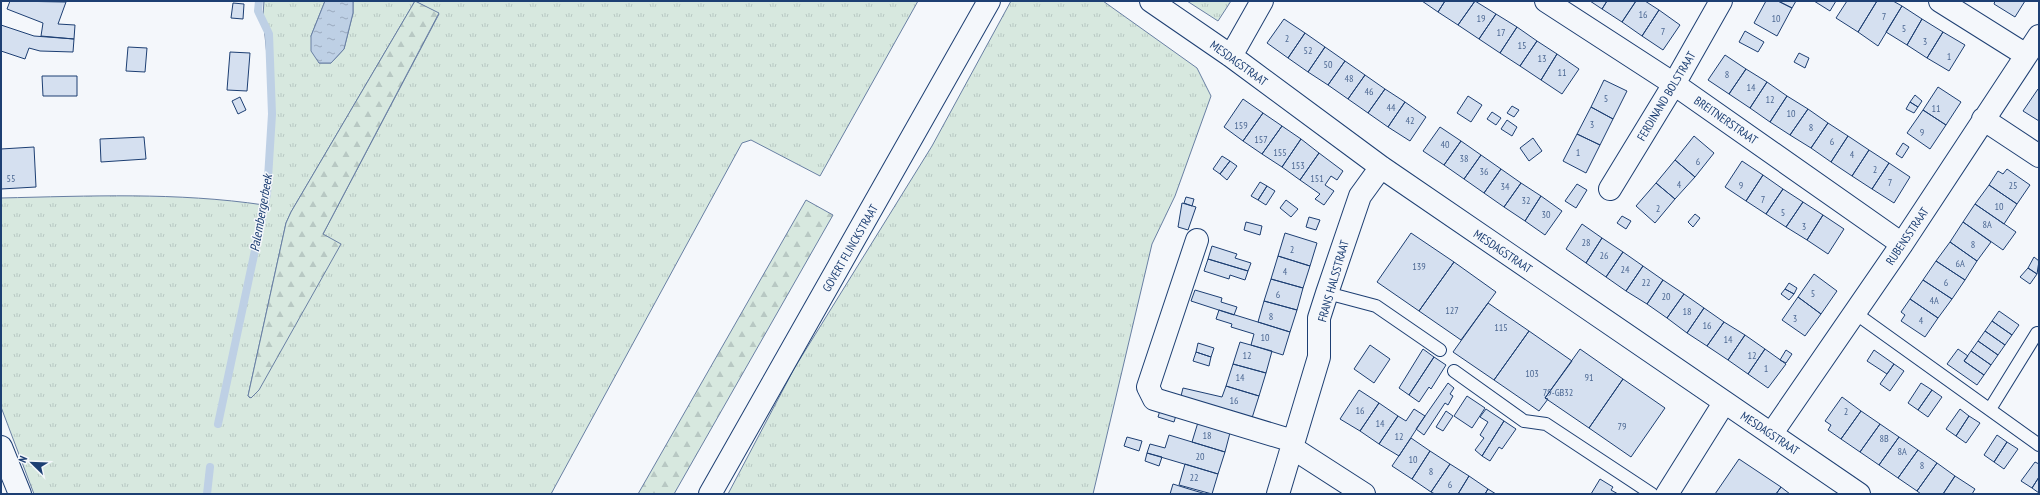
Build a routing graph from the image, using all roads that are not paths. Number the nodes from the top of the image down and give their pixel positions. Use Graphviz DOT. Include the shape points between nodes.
graph roads {
  1 [pos="990,1"];
  2 [pos="1151,1"];
  3 [pos="1262,1"];
  4 [pos="1546,1"];
  5 [pos="1721,1"];
  6 [pos="1940,1"];
  7 [pos="2039,36"];
  8 [pos="2026,55"];
  9 [pos="1231,56"];
  10 [pos="1674,84"];
  11 [pos="1983,120"];
  12 [pos="2039,156"];
  13 [pos="1381,167"];
  14 [pos="1610,189"];
  15 [pos="1196,240"];
  16 [pos="1902,244"];
  17 [pos="1327,293"];
  18 [pos="1855,313"];
  19 [pos="2037,333"];
  20 [pos="1440,350"];
  21 [pos="1454,371"];
  22 [pos="1724,402"];
  23 [pos="1990,409"];
  24 [pos="1772,433"];
  25 [pos="1292,444"];
  26 [pos="2039,445"];
  27 [pos="1,447"];
  28 [pos="20,494"];
  29 [pos="710,494"];
  30 [pos="1278,494"];
  31 [pos="1364,494"];
  32 [pos="1652,494"];
  33 [pos="1667,494"];
  34 [pos="1859,494"];
  1 -- 29 [label="street, GOVERT FLINCKSTRAAT"];
  2 -- 9 [label="street, MESDAGSTRAAT"];
  3 -- 9 [label="street"];
  4 -- 10 [label="street, BREITNERSTRAAT"];
  5 -- 10 [label="street, FERDINAND BOLSTRAAT"];
  6 -- 8 [label="street"];
  7 -- 8 [label="street, RUBENSSTRAAT"];
  8 -- 11 [label="street, RUBENSSTRAAT"];
  9 -- 13 [label="street, MESDAGSTRAAT"];
  10 -- 14 [label="street, FERDINAND BOLSTRAAT"];
  10 -- 16 [label="street, BREITNERSTRAAT"];
  11 -- 12 [label="street"];
  11 -- 16 [label="street, RUBENSSTRAAT"];
  13 -- 17 [label="street, FRANS HALSSTRAAT" via="1360,196"];
  13 -- 22 [label="street, MESDAGSTRAAT"];
  15 -- 25 [label="street" via="1148,387 1154,399"];
  16 -- 18 [label="street, RUBENSSTRAAT"];
  17 -- 20 [label="lane" via="1376,306"];
  17 -- 25 [label="street, FRANS HALSSTRAAT" via="1320,318 1319,357"];
  18 -- 23 [label="lane"];
  18 -- 24 [label="street, RUBENSSTRAAT"];
  19 -- 23 [label="lane"];
  21 -- 32 [label="lane" via="1524,421 1546,424"];
  22 -- 24 [label="street, MESDAGSTRAAT"];
  22 -- 33 [label="street"];
  23 -- 26 [label="lane"];
  24 -- 34 [label="street, MESDAGSTRAAT"];
  25 -- 30 [label="street, FRANS HALSSTRAAT"];
  25 -- 31 [label="street"];
  27 -- 28 [label="street"];
}
